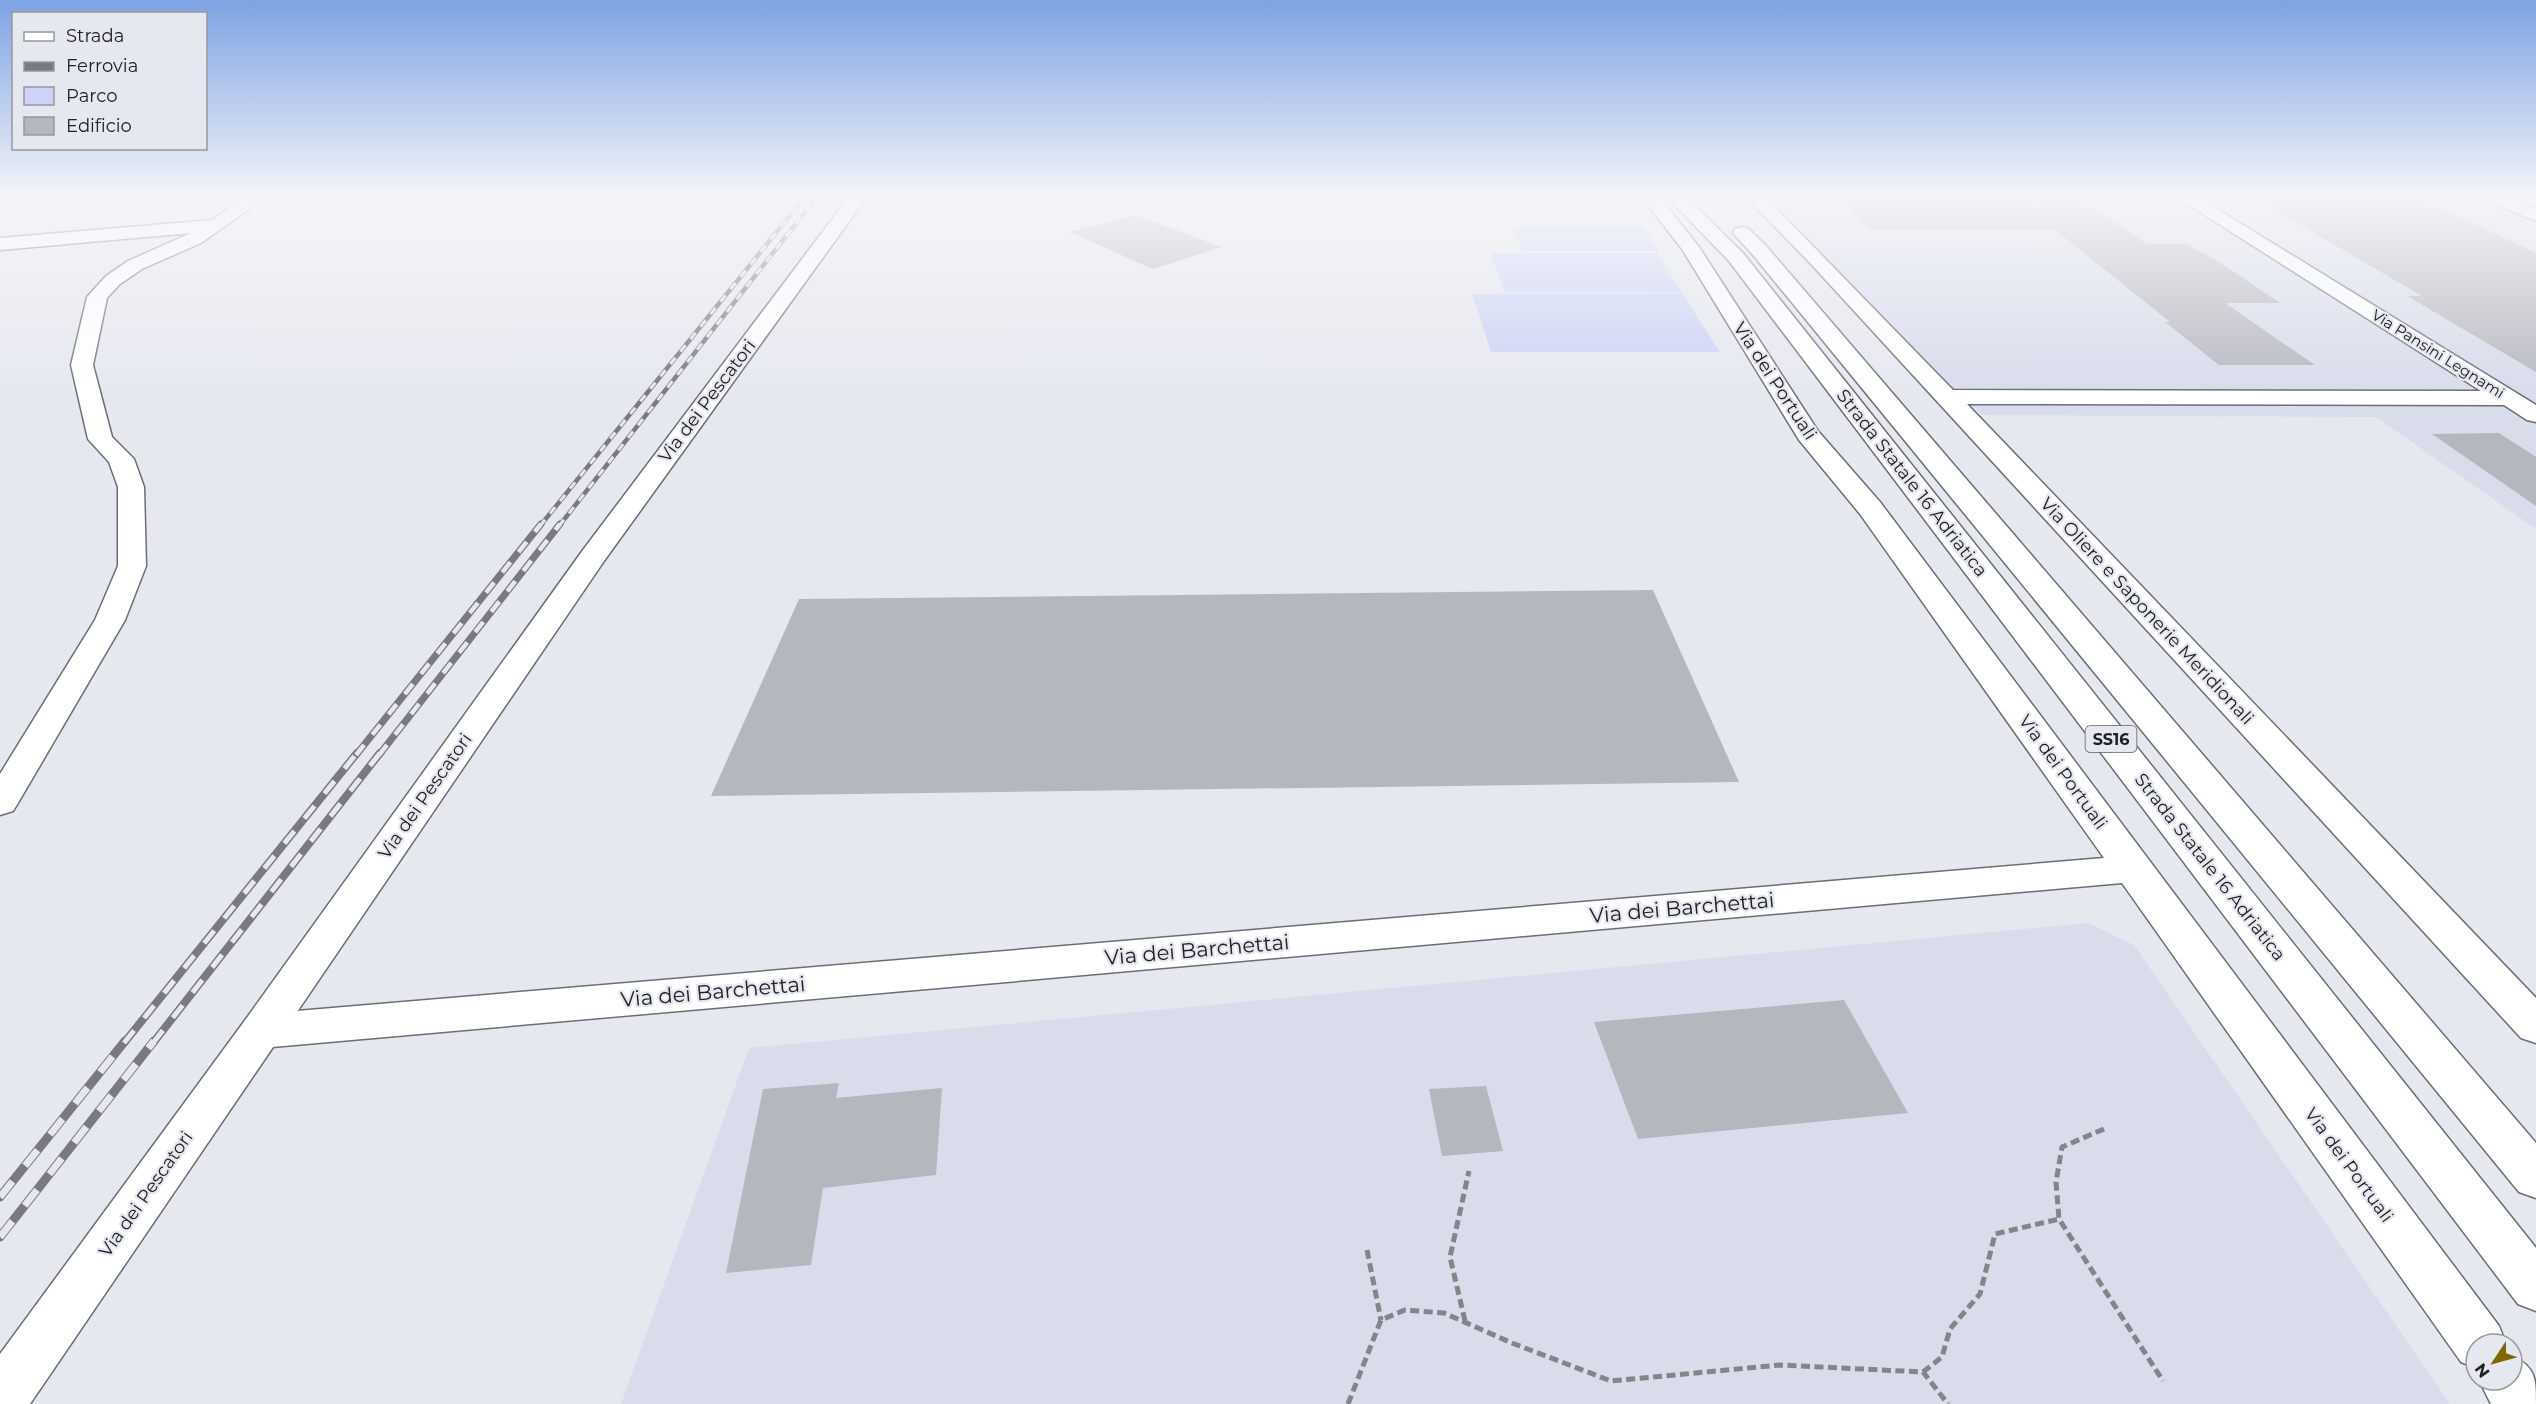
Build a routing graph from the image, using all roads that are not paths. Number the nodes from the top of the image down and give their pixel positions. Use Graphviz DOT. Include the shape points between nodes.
graph roads {
  1 [pos="138,264"];
  2 [pos="809,264"];
  3 [pos="1700,264"];
  4 [pos="1741,264"];
  5 [pos="1770,264"];
  6 [pos="1821,264"];
  7 [pos="2293,264"];
  8 [pos="1947,397"];
  9 [pos="2510,398"];
  10 [pos="2536,415"];
  11 [pos="0,803"];
  12 [pos="2134,869"];
  13 [pos="2536,1026"];
  14 [pos="261,1031"];
  15 [pos="2536,1177"];
  16 [pos="2536,1287"];
  17 [pos="2471,1332"];
  18 [pos="0,1400"];
  1 -- 11 [label="main road" via="113,280 97,297 82,365 100,439 121,459 131,487 132,566 110,620"];
  2 -- 14 [label="main road, Via dei Pescatori" via="593,556"];
  3 -- 12 [label="main road, Via dei Portuali" via="1808,435 1870,508"];
  4 -- 16 [label="main road, Strada Statale 16 Adriatica / SS16"];
  5 -- 15 [label="main road, Strada Statale 16 Adriatica / SS16"];
  6 -- 8 [label="main road, Via Oliere e Saponerie Meridionali"];
  7 -- 9 [label="main road, Via Pansini Legnami"];
  8 -- 9 [label="main road"];
  8 -- 13 [label="main road, Via Oliere e Saponerie Meridionali"];
  9 -- 10 [label="main road, Via Pansini Legnami"];
  12 -- 14 [label="main road, Via dei Barchettai"];
  12 -- 17 [label="main road, Via dei Portuali"];
  14 -- 18 [label="main road, Via dei Pescatori"];
}
